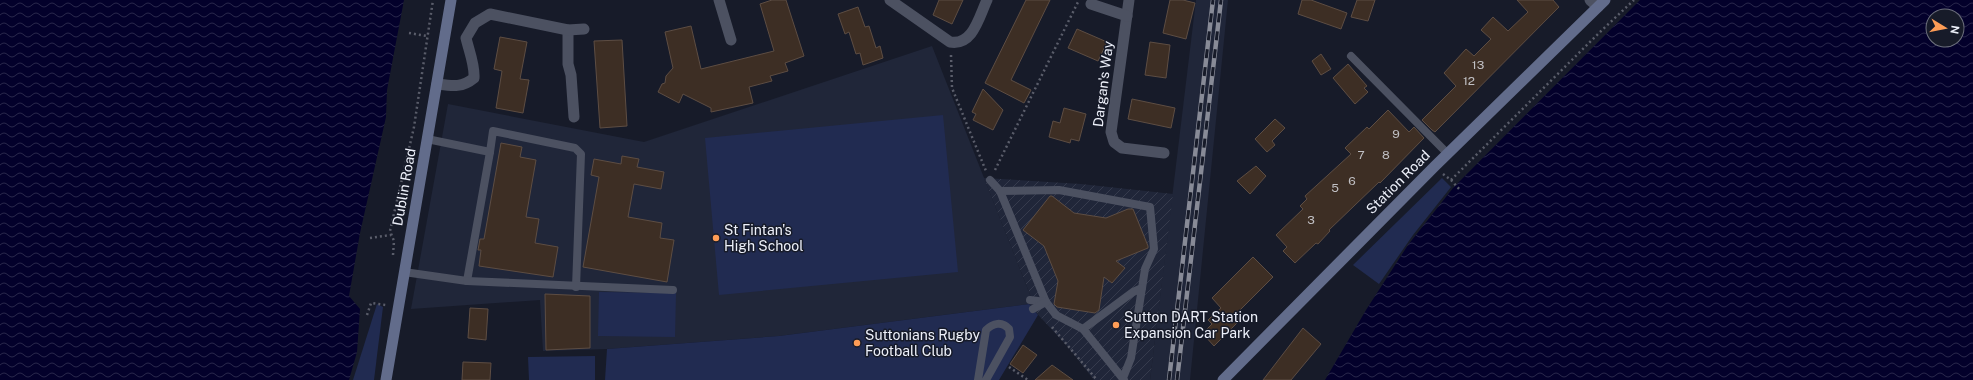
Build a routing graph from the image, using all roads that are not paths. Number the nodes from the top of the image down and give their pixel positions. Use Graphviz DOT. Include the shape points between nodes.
graph roads {
  1 [pos="451,0"];
  2 [pos="719,0"];
  3 [pos="890,0"];
  4 [pos="987,0"];
  5 [pos="1129,0"];
  6 [pos="1598,2"];
  7 [pos="1091,4"];
  8 [pos="1127,16"];
  9 [pos="584,29"];
  10 [pos="568,30"];
  11 [pos="731,40"];
  12 [pos="1351,56"];
  13 [pos="437,84"];
  14 [pos="574,117"];
  15 [pos="427,139"];
  16 [pos="490,152"];
  17 [pos="1164,153"];
  18 [pos="1447,154"];
  19 [pos="990,180"];
  20 [pos="1000,191"];
  21 [pos="404,272"];
  22 [pos="467,281"];
  23 [pos="576,286"];
  24 [pos="1142,288"];
  25 [pos="673,290"];
  26 [pos="1030,300"];
  27 [pos="1046,302"];
  28 [pos="1033,309"];
  29 [pos="1083,329"];
  30 [pos="1124,379"];
  31 [pos="386,380"];
  32 [pos="978,380"];
  33 [pos="986,380"];
  34 [pos="1223,380"];
  1 -- 13 [label="main road, Dublin Road"];
  2 -- 11 [label="street"];
  3 -- 4 [label="street" via="950,42 960,42 970,35"];
  5 -- 8 [label="street, Dargan's Way"];
  6 -- 18 [label="main road, Station Road"];
  7 -- 8 [label="street"];
  8 -- 17 [label="street, Dargan's Way" via="1111,132 1114,142 1122,148"];
  9 -- 10 [label="street"];
  10 -- 13 [label="street" via="490,14 475,23 466,38 474,78 456,87"];
  10 -- 14 [label="street" via="568,64"];
  12 -- 18 [label="lane"];
  13 -- 15 [label="main road, Dublin Road"];
  15 -- 16 [label="lane"];
  15 -- 21 [label="main road, Dublin Road"];
  16 -- 22 [label="lane"];
  16 -- 23 [label="lane" via="493,131 575,148 581,154"];
  18 -- 34 [label="main road, Station Road"];
  19 -- 20 [label="lane"];
  20 -- 24 [label="lane" via="1059,190 1150,207 1154,249 1145,269"];
  20 -- 27 [label="lane"];
  21 -- 22 [label="lane"];
  21 -- 31 [label="main road, Dublin Road"];
  22 -- 23 [label="lane"];
  23 -- 25 [label="lane"];
  24 -- 29 [label="lane"];
  24 -- 30 [label="lane" via="1131,358"];
  26 -- 27 [label="lane"];
  27 -- 28 [label="lane"];
  27 -- 29 [label="lane" via="1056,314"];
  29 -- 30 [label="lane"];
  32 -- 33 [label="lane" via="986,330 996,324 1002,324 1009,329 1010,337"];
}
